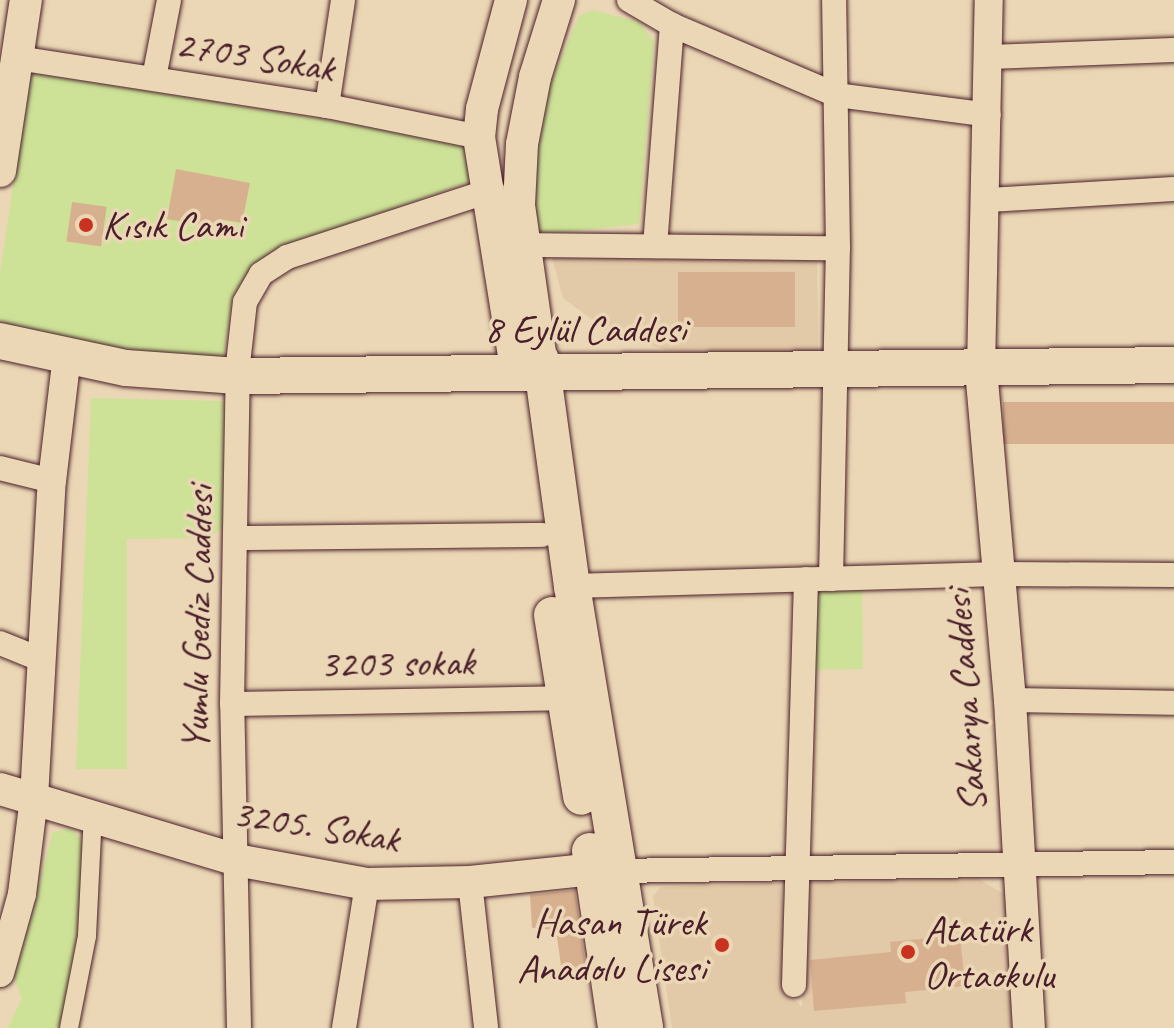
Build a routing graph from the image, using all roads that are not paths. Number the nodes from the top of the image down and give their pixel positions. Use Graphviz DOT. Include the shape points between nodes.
graph roads {
  1 [pos="26,0"];
  2 [pos="169,0"];
  3 [pos="343,0"];
  4 [pos="511,0"];
  5 [pos="559,0"];
  6 [pos="629,0"];
  7 [pos="834,0"];
  8 [pos="989,0"];
  9 [pos="672,25"];
  10 [pos="1174,50"];
  11 [pos="989,57"];
  12 [pos="17,58"];
  13 [pos="154,78"];
  14 [pos="836,95"];
  15 [pos="327,106"];
  16 [pos="989,115"];
  17 [pos="479,137"];
  18 [pos="522,144"];
  19 [pos="1,151"];
  20 [pos="1174,189"];
  21 [pos="492,190"];
  22 [pos="988,200"];
  23 [pos="526,245"];
  24 [pos="655,246"];
  25 [pos="838,248"];
  26 [pos="0,330"];
  27 [pos="0,341"];
  28 [pos="1174,352"];
  29 [pos="67,356"];
  30 [pos="980,362"];
  31 [pos="836,364"];
  32 [pos="1174,365"];
  33 [pos="529,367"];
  34 [pos="238,370"];
  35 [pos="0,468"];
  36 [pos="52,481"];
  37 [pos="542,535"];
  38 [pos="236,538"];
  39 [pos="999,574"];
  40 [pos="1174,575"];
  41 [pos="806,579"];
  42 [pos="831,579"];
  43 [pos="572,586"];
  44 [pos="0,643"];
  45 [pos="42,660"];
  46 [pos="563,698"];
  47 [pos="1010,700"];
  48 [pos="1174,703"];
  49 [pos="232,704"];
  50 [pos="0,789"];
  51 [pos="34,798"];
  52 [pos="93,815"];
  53 [pos="236,860"];
  54 [pos="1174,862"];
  55 [pos="800,868"];
  56 [pos="1019,868"];
  57 [pos="605,870"];
  58 [pos="470,882"];
  59 [pos="367,884"];
  60 [pos="0,973"];
  61 [pos="794,985"];
  62 [pos="69,1028"];
  63 [pos="239,1028"];
  64 [pos="344,1028"];
  65 [pos="486,1028"];
  66 [pos="616,1028"];
  67 [pos="645,1028"];
  68 [pos="1029,1028"];
  1 -- 12 [label="main road"];
  2 -- 13 [label="street"];
  3 -- 15 [label="street"];
  4 -- 17 [label="main road"];
  5 -- 18 [label="main road" via="535,77"];
  6 -- 9 [label="street"];
  7 -- 14 [label="street"];
  8 -- 11 [label="street"];
  9 -- 14 [label="street"];
  9 -- 24 [label="street"];
  10 -- 11 [label="street"];
  11 -- 16 [label="street"];
  12 -- 13 [label="street, 2703 Sokak"];
  12 -- 19 [label="main road"];
  13 -- 15 [label="street, 2703 Sokak"];
  14 -- 16 [label="street"];
  14 -- 25 [label="street"];
  15 -- 17 [label="street, 2703 Sokak"];
  16 -- 22 [label="street"];
  17 -- 18 [label="main road"];
  17 -- 21 [label="main road"];
  18 -- 23 [label="main road" via="519,205"];
  20 -- 22 [label="street"];
  21 -- 33 [label="main road"];
  21 -- 34 [label="street, Yumlu Gediz Caddesi" via="287,257 261,274 245,302"];
  22 -- 30 [label="street"];
  23 -- 24 [label="street"];
  23 -- 33 [label="main road"];
  24 -- 25 [label="street"];
  25 -- 31 [label="street"];
  26 -- 34 [label="main road" via="133,360"];
  27 -- 29 [label="main road, 8 Eylül Caddesi"];
  28 -- 30 [label="main road"];
  29 -- 34 [label="main road, 8 Eylül Caddesi" via="126,368"];
  29 -- 36 [label="street"];
  30 -- 31 [label="main road, 8 Eylül Caddesi"];
  30 -- 32 [label="main road, 8 Eylül Caddesi"];
  30 -- 39 [label="main road, Sakarya Caddesi"];
  31 -- 33 [label="main road, 8 Eylül Caddesi"];
  31 -- 42 [label="street"];
  33 -- 34 [label="main road, 8 Eylül Caddesi"];
  33 -- 37 [label="main road"];
  33 -- 43 [label="main road"];
  34 -- 38 [label="street, Yumlu Gediz Caddesi"];
  35 -- 36 [label="street"];
  36 -- 45 [label="street"];
  37 -- 38 [label="street"];
  37 -- 46 [label="main road"];
  38 -- 49 [label="street, Yumlu Gediz Caddesi"];
  39 -- 40 [label="street"];
  39 -- 42 [label="street"];
  39 -- 47 [label="main road, Sakarya Caddesi"];
  41 -- 42 [label="street"];
  41 -- 43 [label="street"];
  41 -- 55 [label="street"];
  43 -- 57 [label="main road"];
  44 -- 45 [label="street"];
  45 -- 51 [label="street"];
  46 -- 49 [label="street, 3203 sokak"];
  46 -- 57 [label="main road"];
  47 -- 48 [label="street"];
  47 -- 56 [label="main road, Sakarya Caddesi"];
  49 -- 53 [label="street, Yumlu Gediz Caddesi"];
  50 -- 51 [label="main road, 3205. Sokak"];
  51 -- 52 [label="main road, 3205. Sokak"];
  51 -- 60 [label="street" via="22,894"];
  52 -- 53 [label="main road, 3205. Sokak"];
  52 -- 62 [label="street" via="87,936"];
  53 -- 59 [label="main road, 3205. Sokak"];
  53 -- 63 [label="street, Yumlu Gediz Caddesi"];
  54 -- 56 [label="street"];
  55 -- 56 [label="street"];
  55 -- 57 [label="street"];
  55 -- 61 [label="street"];
  56 -- 68 [label="main road, Sakarya Caddesi"];
  57 -- 58 [label="main road, 3205. Sokak"];
  57 -- 66 [label="main road"];
  57 -- 67 [label="main road"];
  58 -- 59 [label="main road, 3205. Sokak"];
  58 -- 65 [label="street"];
  59 -- 64 [label="street"];
}
